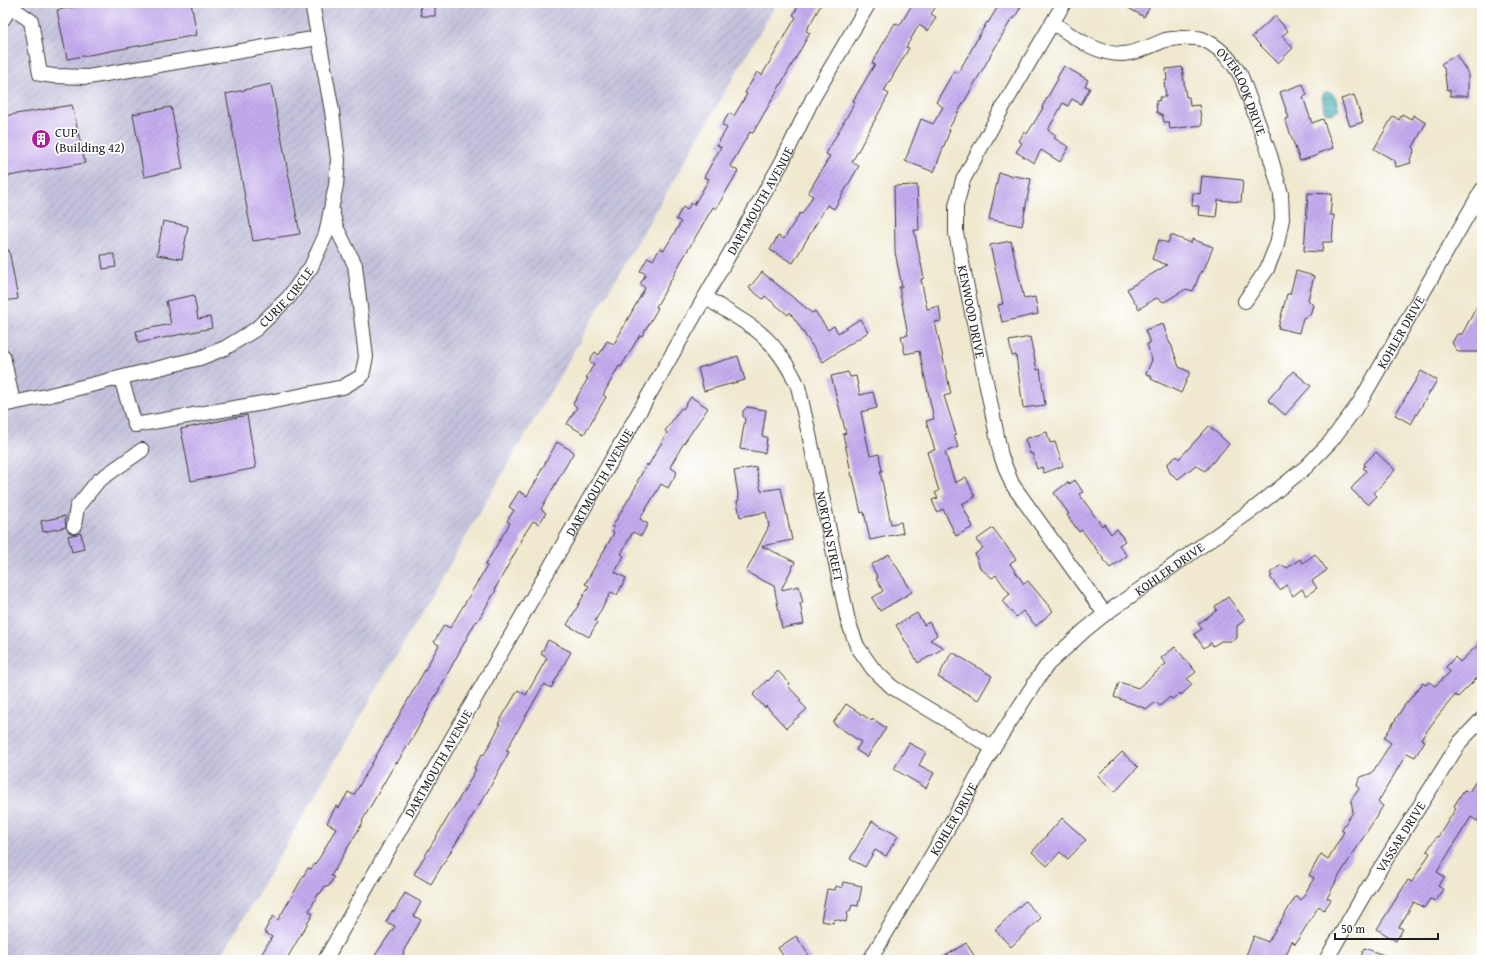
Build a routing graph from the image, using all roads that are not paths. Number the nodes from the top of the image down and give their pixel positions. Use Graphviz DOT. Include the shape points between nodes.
graph roads {
  1 [pos="312,3"];
  2 [pos="869,3"];
  3 [pos="1064,3"];
  4 [pos="9,10"];
  5 [pos="1053,23"];
  6 [pos="318,38"];
  7 [pos="1482,190"];
  8 [pos="331,208"];
  9 [pos="705,298"];
  10 [pos="1245,301"];
  11 [pos="3,356"];
  12 [pos="121,378"];
  13 [pos="8,404"];
  14 [pos="142,450"];
  15 [pos="74,526"];
  16 [pos="1105,614"];
  17 [pos="1482,719"];
  18 [pos="993,748"];
  19 [pos="325,960"];
  20 [pos="870,960"];
  21 [pos="1326,960"];
  1 -- 6 [label="street, CURIE CIRCLE"];
  2 -- 9 [label="street, DARTMOUTH AVENUE" via="813,98 782,162"];
  3 -- 5 [label="street, KENWOOD DRIVE"];
  4 -- 6 [label="street" via="31,21 40,74 54,76 88,77"];
  5 -- 10 [label="street, OVERLOOK DRIVE" via="1081,42 1102,51 1122,54 1168,40 1201,39 1220,50 1235,66 1270,155 1281,194 1282,218 1277,244 1267,269"];
  5 -- 16 [label="street, KENWOOD DRIVE" via="963,180 956,206 956,233 1001,456 1012,484"];
  6 -- 8 [label="street, CURIE CIRCLE" via="332,111 338,160"];
  7 -- 16 [label="street, KOHLER DRIVE" via="1360,402 1331,441 1306,467 1255,508"];
  8 -- 12 [label="street, CURIE CIRCLE" via="326,234 311,267 289,297 256,328 225,348 200,358"];
  8 -- 12 [label="street" via="336,227 355,265 366,357 362,376 343,387 135,425"];
  9 -- 18 [label="street, NORTON STREET" via="756,330 778,352 798,386 848,621 857,646 873,669 892,687"];
  9 -- 19 [label="street, DARTMOUTH AVENUE"];
  11 -- 13 [label="street"];
  12 -- 13 [label="street, CURIE CIRCLE"];
  14 -- 15 [label="street" via="98,481 77,507"];
  16 -- 18 [label="street, KOHLER DRIVE" via="1048,664"];
  17 -- 21 [label="street, VASSAR DRIVE" via="1460,742 1366,891"];
  18 -- 20 [label="street, KOHLER DRIVE"];
}
